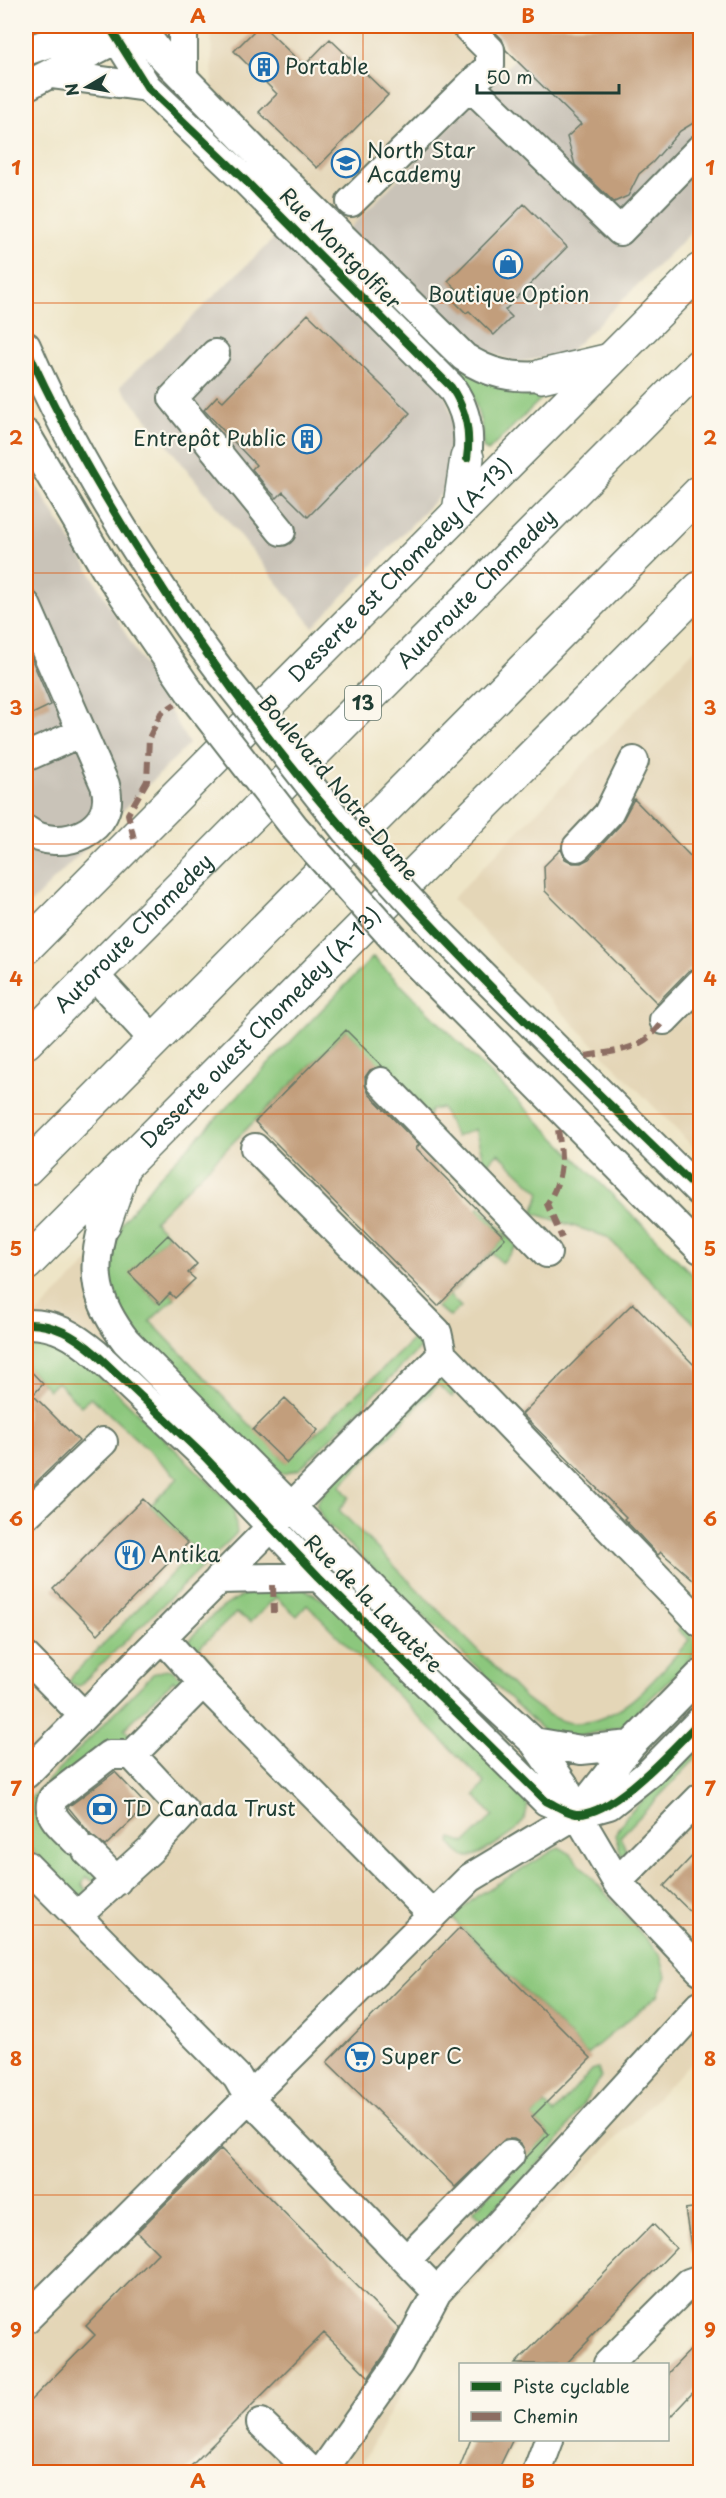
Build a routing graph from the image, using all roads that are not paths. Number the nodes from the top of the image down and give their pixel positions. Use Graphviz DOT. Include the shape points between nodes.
graph roads {
  1 [pos="183,26"];
  2 [pos="466,26"];
  3 [pos="127,31"];
  4 [pos="26,51"];
  5 [pos="183,75"];
  6 [pos="38,80"];
  7 [pos="470,86"];
  8 [pos="147,87"];
  9 [pos="700,149"];
  10 [pos="351,202"];
  11 [pos="700,270"];
  12 [pos="26,346"];
  13 [pos="215,354"];
  14 [pos="610,360"];
  15 [pos="700,364"];
  16 [pos="542,376"];
  17 [pos="26,434"];
  18 [pos="467,458"];
  19 [pos="700,492"];
  20 [pos="459,512"];
  21 [pos="281,531"];
  22 [pos="700,588"];
  23 [pos="26,604"];
  24 [pos="82,732"];
  25 [pos="26,757"];
  26 [pos="634,761"];
  27 [pos="98,823"];
  28 [pos="26,830"];
  29 [pos="577,847"];
  30 [pos="122,850"];
  31 [pos="26,947"];
  32 [pos="93,974"];
  33 [pos="700,983"];
  34 [pos="664,1020"];
  35 [pos="154,1040"];
  36 [pos="26,1042"];
  37 [pos="381,1082"];
  38 [pos="255,1148"];
  39 [pos="123,1167"];
  40 [pos="26,1169"];
  41 [pos="700,1192"];
  42 [pos="104,1224"];
  43 [pos="700,1249"];
  44 [pos="547,1253"];
  45 [pos="26,1264"];
  46 [pos="26,1324"];
  47 [pos="442,1355"];
  48 [pos="103,1442"];
  49 [pos="26,1515"];
  50 [pos="281,1516"];
  51 [pos="320,1578"];
  52 [pos="219,1579"];
  53 [pos="700,1623"];
  54 [pos="162,1637"];
  55 [pos="26,1657"];
  56 [pos="700,1675"];
  57 [pos="203,1683"];
  58 [pos="83,1715"];
  59 [pos="700,1721"];
  60 [pos="534,1742"];
  61 [pos="631,1745"];
  62 [pos="132,1755"];
  63 [pos="26,1774"];
  64 [pos="700,1798"];
  65 [pos="577,1814"];
  66 [pos="26,1865"];
  67 [pos="117,1881"];
  68 [pos="617,1882"];
  69 [pos="432,1915"];
  70 [pos="77,1917"];
  71 [pos="700,1970"];
  72 [pos="700,2006"];
  73 [pos="249,2098"];
  74 [pos="510,2155"];
  75 [pos="407,2259"];
  76 [pos="700,2279"];
  77 [pos="437,2292"];
  78 [pos="26,2319"];
  79 [pos="609,2363"];
  80 [pos="261,2423"];
  81 [pos="548,2441"];
  82 [pos="312,2472"];
  83 [pos="322,2472"];
  84 [pos="537,2472"];
  1 -- 5 [label="street"];
  2 -- 7 [label="street" via="490,51 490,66"];
  3 -- 4 [label="street" via="54,40"];
  3 -- 5 [label="street, Rue Montgolfier"];
  3 -- 6 [label="street"];
  3 -- 8 [label="street, Rue Montgolfier"];
  5 -- 16 [label="street, Rue Montgolfier" via="464,357 501,374"];
  6 -- 8 [label="street"];
  7 -- 9 [label="street" via="620,231"];
  7 -- 10 [label="street"];
  8 -- 18 [label="street, Rue Montgolfier" via="440,374 465,413 469,431"];
  11 -- 14 [label="main road, Desserte est Chomedey (A-13)"];
  12 -- 41 [label="street, Boulevard Notre-Dame, bridge" via="98,486 172,603 346,831 436,930"];
  13 -- 21 [label="street" via="173,398"];
  14 -- 16 [label="main road"];
  14 -- 20 [label="main road, Desserte est Chomedey (A-13)"];
  15 -- 32 [label="main road, Autoroute Chomedey / 13"];
  17 -- 43 [label="street, bridge" via="105,568 194,698 295,828 410,957"];
  18 -- 20 [label="main road"];
  19 -- 35 [label="main road"];
  20 -- 30 [label="main road, Desserte est Chomedey (A-13)"];
  22 -- 39 [label="main road, Desserte ouest Chomedey (A-13)"];
  23 -- 24 [label="street"];
  24 -- 25 [label="street"];
  24 -- 27 [label="street" via="108,795"];
  26 -- 29 [label="street" via="608,814"];
  27 -- 28 [label="street" via="64,841 47,841"];
  27 -- 30 [label="street"];
  30 -- 31 [label="main road, Desserte est Chomedey (A-13)"];
  32 -- 35 [label="street"];
  32 -- 36 [label="main road, Autoroute Chomedey / 13"];
  33 -- 34 [label="street"];
  35 -- 40 [label="main road"];
  37 -- 44 [label="street"];
  38 -- 47 [label="street" via="436,1332"];
  39 -- 42 [label="main road"];
  39 -- 45 [label="main road, Desserte ouest Chomedey (A-13)"];
  42 -- 50 [label="street, Rue de la Lavatère" via="97,1253 97,1287 116,1328 156,1374 220,1434"];
  46 -- 50 [label="street, Rue de la Lavatère" via="45,1325 82,1342 202,1454"];
  47 -- 50 [label="street"];
  47 -- 53 [label="street"];
  48 -- 49 [label="street"];
  50 -- 51 [label="street, Rue de la Lavatère"];
  50 -- 52 [label="street"];
  50 -- 60 [label="street, Rue de la Lavatère"];
  51 -- 52 [label="street"];
  51 -- 65 [label="street, Rue de la Lavatère" via="546,1801"];
  52 -- 54 [label="street"];
  54 -- 57 [label="street"];
  54 -- 58 [label="street"];
  55 -- 58 [label="street"];
  56 -- 61 [label="street"];
  57 -- 62 [label="street"];
  57 -- 69 [label="street"];
  58 -- 63 [label="street"];
  59 -- 65 [label="street" via="623,1795 609,1805"];
  60 -- 61 [label="street" via="581,1750"];
  60 -- 65 [label="street, Rue de la Lavatère" via="564,1785"];
  61 -- 65 [label="street"];
  62 -- 67 [label="street" via="185,1812"];
  62 -- 67 [label="street" via="109,1755 53,1798 50,1807 52,1815"];
  64 -- 68 [label="street"];
  65 -- 68 [label="street"];
  65 -- 69 [label="street" via="470,1878"];
  66 -- 70 [label="street"];
  67 -- 70 [label="street"];
  68 -- 71 [label="street"];
  69 -- 73 [label="street"];
  70 -- 73 [label="street" via="237,2077"];
  72 -- 77 [label="street"];
  73 -- 75 [label="street"];
  73 -- 78 [label="street"];
  74 -- 75 [label="street"];
  75 -- 77 [label="street"];
  76 -- 79 [label="street" via="689,2283"];
  77 -- 83 [label="street" via="399,2363"];
  80 -- 82 [label="street"];
  81 -- 84 [label="street"];
}
